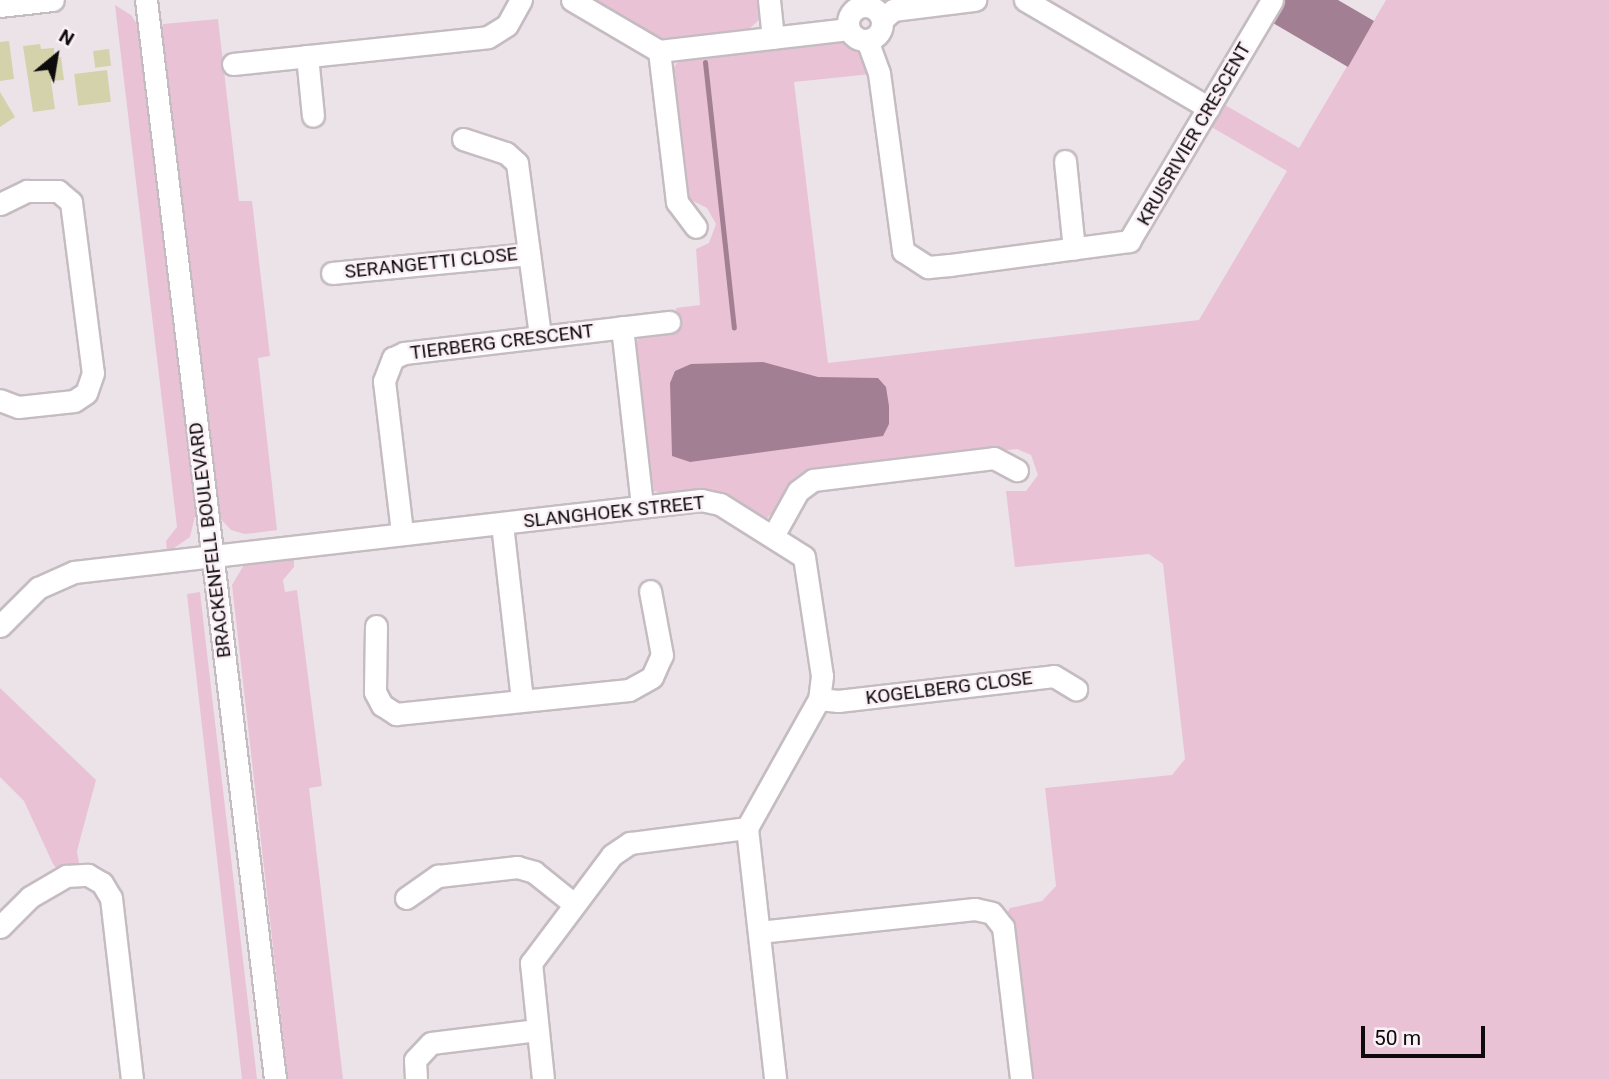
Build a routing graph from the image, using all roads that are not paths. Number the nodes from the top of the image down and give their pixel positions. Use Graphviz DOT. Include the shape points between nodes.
graph roads {
  1 [pos="53,0"];
  2 [pos="146,0"];
  3 [pos="521,0"];
  4 [pos="572,0"];
  5 [pos="769,0"];
  6 [pos="975,0"];
  7 [pos="1025,0"];
  8 [pos="1272,0"];
  9 [pos="0,6"];
  10 [pos="882,20"];
  11 [pos="858,34"];
  12 [pos="773,38"];
  13 [pos="659,51"];
  14 [pos="307,56"];
  15 [pos="233,64"];
  16 [pos="1209,108"];
  17 [pos="313,116"];
  18 [pos="463,139"];
  19 [pos="1065,162"];
  20 [pos="0,204"];
  21 [pos="696,227"];
  22 [pos="1074,249"];
  23 [pos="529,254"];
  24 [pos="332,273"];
  25 [pos="669,322"];
  26 [pos="622,327"];
  27 [pos="540,336"];
  28 [pos="0,400"];
  29 [pos="1017,470"];
  30 [pos="642,506"];
  31 [pos="502,524"];
  32 [pos="402,533"];
  33 [pos="773,536"];
  34 [pos="211,556"];
  35 [pos="650,592"];
  36 [pos="0,626"];
  37 [pos="376,626"];
  38 [pos="1076,689"];
  39 [pos="819,699"];
  40 [pos="522,700"];
  41 [pos="747,828"];
  42 [pos="406,898"];
  43 [pos="574,904"];
  44 [pos="0,926"];
  45 [pos="759,932"];
  46 [pos="537,1030"];
  47 [pos="132,1079"];
  48 [pos="275,1079"];
  49 [pos="416,1079"];
  50 [pos="543,1079"];
  51 [pos="775,1079"];
  52 [pos="1021,1079"];
  1 -- 9 [label="street"];
  2 -- 34 [label="street, BRACKENFELL BOULEVARD"];
  3 -- 14 [label="street" via="506,25 488,37"];
  4 -- 13 [label="street"];
  5 -- 12 [label="street"];
  6 -- 10 [label="street" via="893,10"];
  7 -- 16 [label="street"];
  8 -- 16 [label="street, KRUISRIVIER CRESCENT"];
  10 -- 11 [label="street" via="880,31"];
  10 -- 11 [label="street" via="877,10 861,6 849,18"];
  11 -- 12 [label="street"];
  11 -- 22 [label="street, KRUISRIVIER CRESCENT" via="878,64 899,239 907,257 928,267"];
  12 -- 13 [label="street"];
  13 -- 21 [label="street" via="677,202"];
  14 -- 15 [label="street"];
  14 -- 17 [label="street"];
  16 -- 22 [label="street, KRUISRIVIER CRESCENT" via="1135,236 1129,241"];
  18 -- 23 [label="street, SERANGETTI CLOSE" via="506,153 517,163"];
  19 -- 22 [label="street"];
  20 -- 28 [label="street" via="20,193 40,191 58,191 71,202 93,373 86,393 74,401 18,407"];
  23 -- 24 [label="street, SERANGETTI CLOSE"];
  23 -- 27 [label="street, SERANGETTI CLOSE"];
  25 -- 26 [label="street, TIERBERG CRESCENT"];
  26 -- 27 [label="street, TIERBERG CRESCENT"];
  26 -- 30 [label="street, TIERBERG CRESCENT"];
  27 -- 32 [label="street, TIERBERG CRESCENT" via="404,353 388,363 384,381"];
  29 -- 33 [label="street" via="995,458 813,480 798,491"];
  30 -- 31 [label="street, SLANGHOEK STREET"];
  30 -- 33 [label="street, SLANGHOEK STREET" via="711,500"];
  31 -- 32 [label="street, SLANGHOEK STREET"];
  31 -- 40 [label="street"];
  32 -- 34 [label="street, SLANGHOEK STREET"];
  33 -- 39 [label="street, SLANGHOEK STREET" via="800,552 808,563 823,682"];
  34 -- 36 [label="street, SLANGHOEK STREET" via="61,575 38,587"];
  34 -- 48 [label="street, BRACKENFELL BOULEVARD"];
  35 -- 40 [label="street" via="662,651 646,683 629,690"];
  37 -- 40 [label="street" via="375,692 388,710 413,715"];
  38 -- 39 [label="street, KOGELBERG CLOSE" via="1054,676 838,701"];
  39 -- 41 [label="street, SLANGHOEK STREET"];
  41 -- 43 [label="street" via="620,847"];
  41 -- 45 [label="street"];
  42 -- 43 [label="street" via="438,876 517,867 534,872"];
  43 -- 46 [label="street" via="531,963"];
  44 -- 47 [label="street" via="30,897 66,876 88,875 102,883 111,898"];
  45 -- 51 [label="street"];
  45 -- 52 [label="street" via="975,909 992,913 1003,927"];
  46 -- 49 [label="street" via="431,1043 415,1060"];
  46 -- 50 [label="street"];
}
